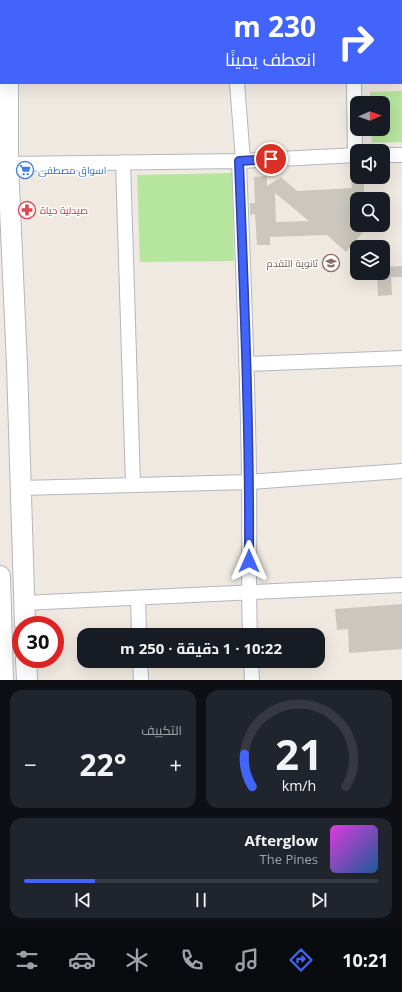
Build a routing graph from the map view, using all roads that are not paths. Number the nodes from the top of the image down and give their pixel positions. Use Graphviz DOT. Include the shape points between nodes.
graph roads {
  1 [pos="8,84"];
  2 [pos="236,84"];
  3 [pos="354,84"];
  4 [pos="356,144"];
  5 [pos="350,155"];
  6 [pos="390,155"];
  7 [pos="402,155"];
  8 [pos="241,161"];
  9 [pos="123,162"];
  10 [pos="8,164"];
  11 [pos="402,358"];
  12 [pos="246,364"];
  13 [pos="8,366"];
  14 [pos="402,471"];
  15 [pos="249,482"];
  16 [pos="133,484"];
  17 [pos="21,488"];
  18 [pos="0,576"];
  19 [pos="402,585"];
  20 [pos="249,592"];
  21 [pos="138,598"];
  22 [pos="24,603"];
  23 [pos="1,612"];
  24 [pos="25,616"];
  25 [pos="139,628"];
  26 [pos="250,628"];
  27 [pos="26,668"];
  28 [pos="140,668"];
  29 [pos="251,668"];
  30 [pos="3,680"];
  31 [pos="27,680"];
  32 [pos="141,680"];
  33 [pos="252,680"];
  1 -- 10 [label="main road"];
  2 -- 8 [label="street"];
  3 -- 4 [label="street"];
  5 -- 8 [label="street"];
  6 -- 7 [label="street"];
  8 -- 9 [label="street"];
  8 -- 12 [label="street"];
  9 -- 10 [label="street"];
  9 -- 16 [label="street"];
  10 -- 13 [label="main road"];
  11 -- 12 [label="street"];
  12 -- 15 [label="street"];
  13 -- 17 [label="main road"];
  14 -- 15 [label="street"];
  15 -- 16 [label="street"];
  15 -- 20 [label="street"];
  16 -- 17 [label="street"];
  17 -- 22 [label="main road"];
  18 -- 23 [label="main road"];
  19 -- 20 [label="street"];
  20 -- 21 [label="street"];
  20 -- 26 [label="street"];
  21 -- 22 [label="street"];
  21 -- 25 [label="street"];
  22 -- 24 [label="main road"];
  23 -- 30 [label="main road"];
  27 -- 31 [label="main road"];
  28 -- 32 [label="street"];
  29 -- 33 [label="street"];
}
